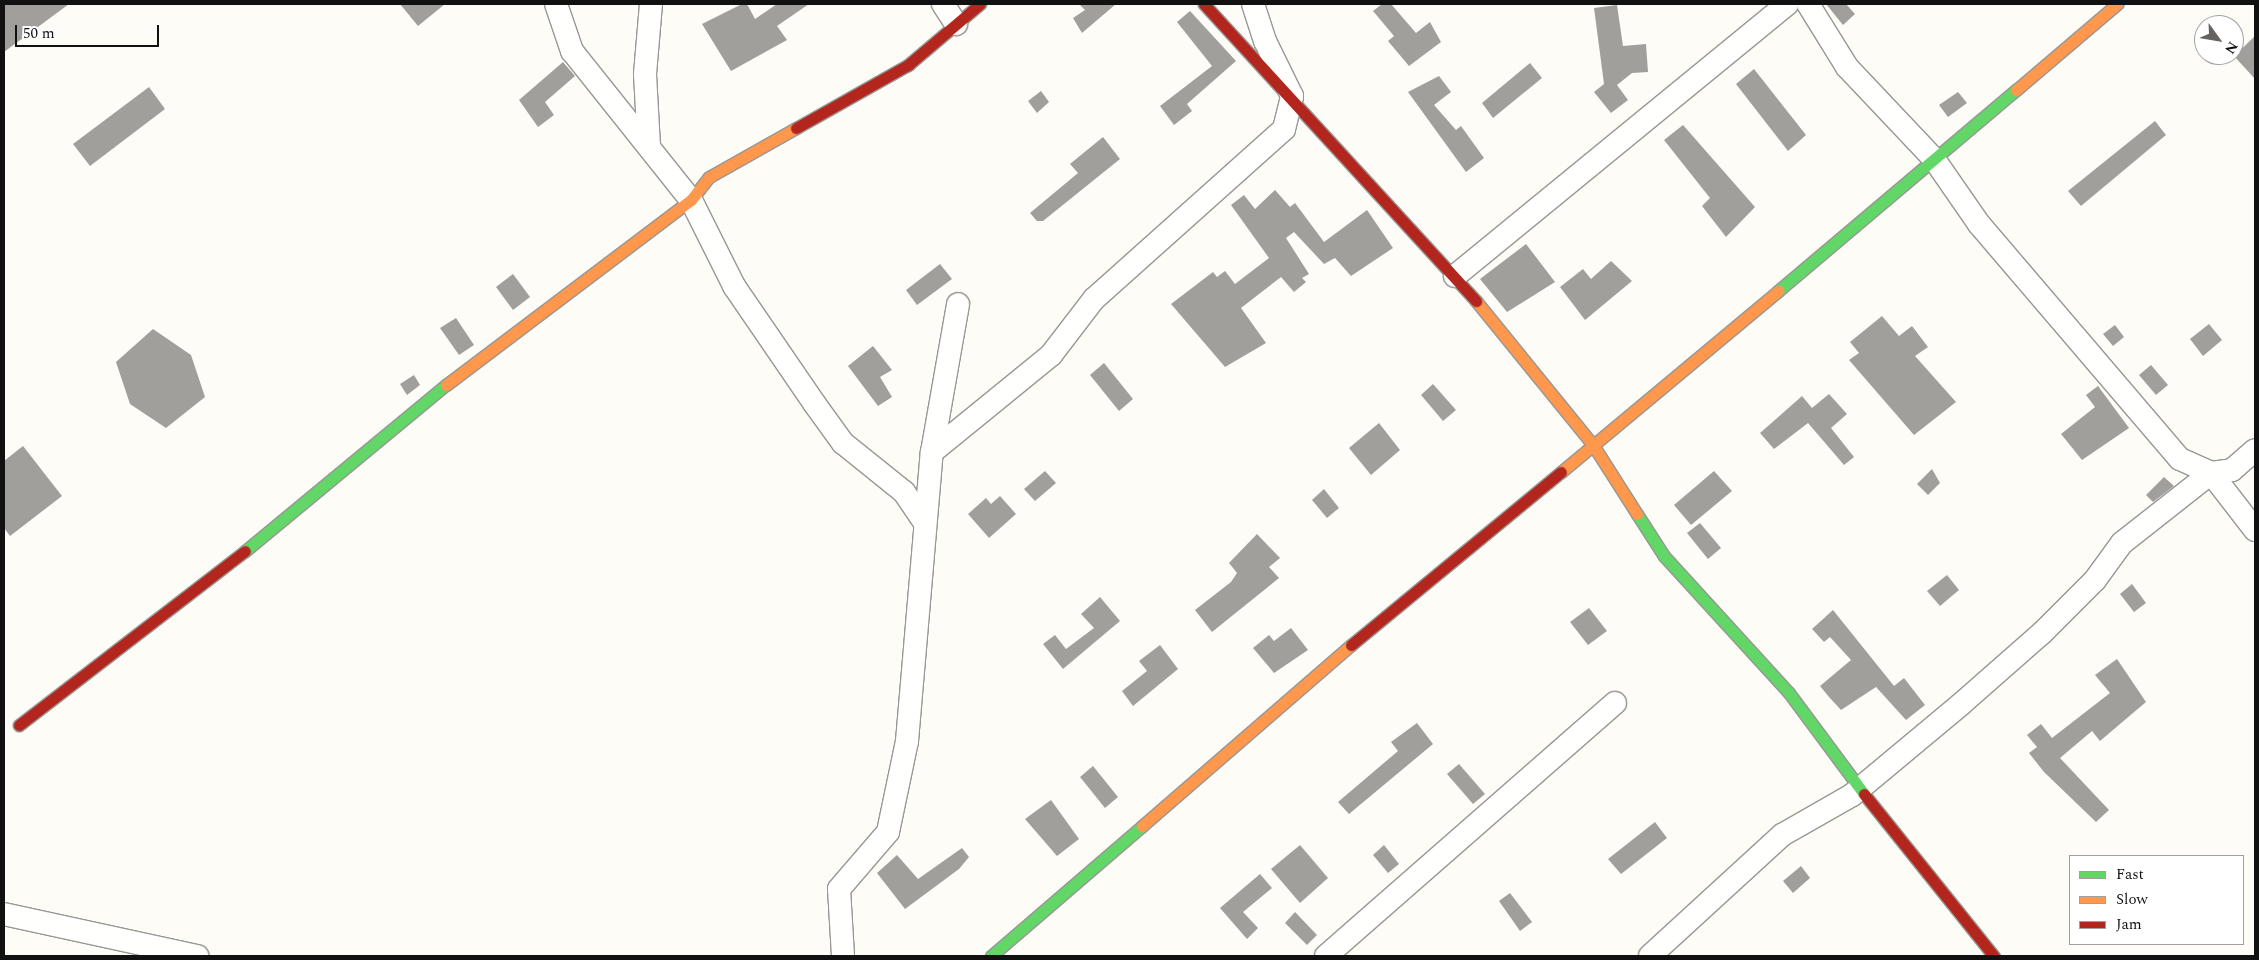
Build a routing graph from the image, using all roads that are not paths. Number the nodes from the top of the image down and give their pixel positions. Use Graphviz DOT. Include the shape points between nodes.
graph roads {
  1 [pos="556,4"];
  2 [pos="651,4"];
  3 [pos="943,4"];
  4 [pos="980,4"];
  5 [pos="1204,4"];
  6 [pos="1253,4"];
  7 [pos="1787,4"];
  8 [pos="1808,4"];
  9 [pos="2117,4"];
  10 [pos="956,24"];
  11 [pos="1292,96"];
  12 [pos="649,146"];
  13 [pos="1934,159"];
  14 [pos="691,200"];
  15 [pos="1455,276"];
  16 [pos="958,304"];
  17 [pos="1593,446"];
  18 [pos="2255,450"];
  19 [pos="932,452"];
  20 [pos="2211,473"];
  21 [pos="925,523"];
  22 [pos="2255,530"];
  23 [pos="1615,703"];
  24 [pos="19,725"];
  25 [pos="1860,789"];
  26 [pos="4,914"];
  27 [pos="197,956"];
  28 [pos="843,956"];
  29 [pos="991,956"];
  30 [pos="1326,956"];
  31 [pos="1650,956"];
  32 [pos="1994,956"];
  1 -- 12 [label="street" via="572,51"];
  2 -- 12 [label="street" via="645,74"];
  3 -- 10 [label="street"];
  4 -- 10 [label="street"];
  5 -- 11 [label="street"];
  6 -- 11 [label="street" via="1265,41"];
  7 -- 15 [label="street"];
  8 -- 13 [label="street" via="1847,67"];
  9 -- 13 [label="street"];
  10 -- 14 [label="street" via="908,65 709,177"];
  11 -- 15 [label="street"];
  11 -- 19 [label="street" via="1284,129 1094,299 1051,355"];
  12 -- 14 [label="street"];
  13 -- 17 [label="street"];
  13 -- 20 [label="street" via="1979,224 2180,459"];
  14 -- 21 [label="street" via="734,286 814,403 843,443 904,492"];
  14 -- 24 [label="street" via="405,416 229,564"];
  15 -- 17 [label="street"];
  16 -- 19 [label="street"];
  17 -- 25 [label="street" via="1664,556 1727,620 1789,693"];
  17 -- 29 [label="street" via="1182,788"];
  18 -- 20 [label="street" via="2232,470"];
  19 -- 21 [label="street"];
  20 -- 22 [label="street"];
  20 -- 25 [label="street" via="2122,543 2095,580 2042,633"];
  21 -- 28 [label="street" via="907,741 888,832 839,889"];
  23 -- 30 [label="street"];
  25 -- 31 [label="street" via="1782,835"];
  25 -- 32 [label="street"];
  26 -- 27 [label="street"];
}
